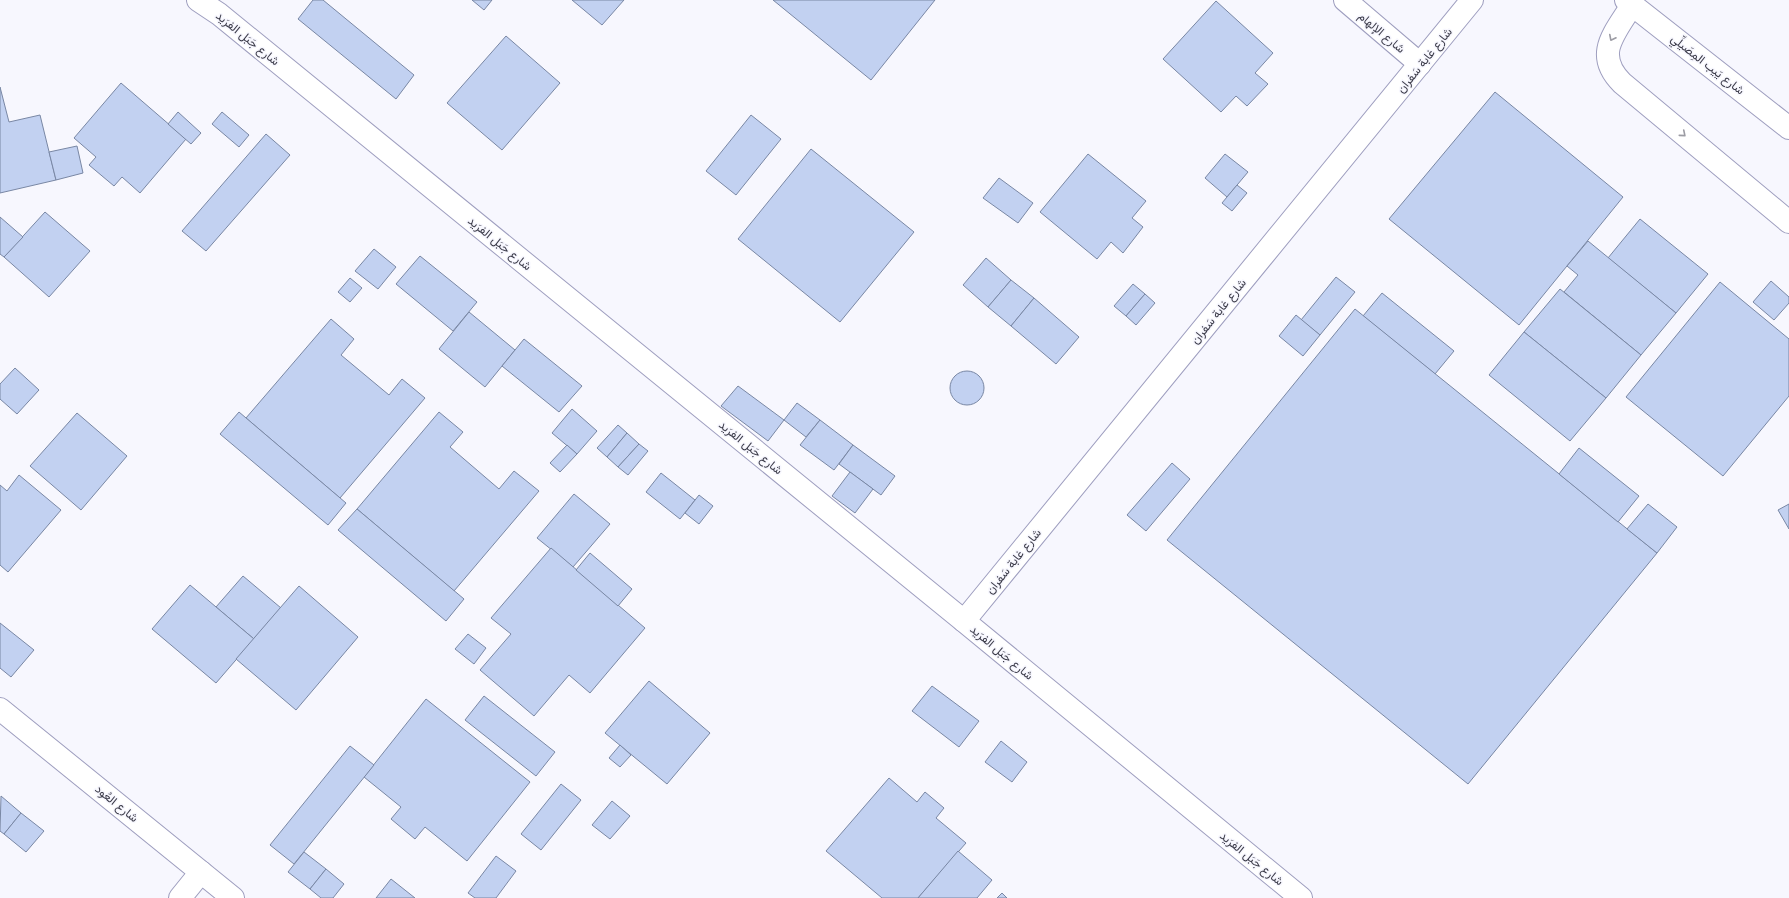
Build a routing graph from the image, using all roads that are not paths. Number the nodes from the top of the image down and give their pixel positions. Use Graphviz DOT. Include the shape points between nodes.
graph roads {
  1 [pos="198,0"];
  2 [pos="1345,0"];
  3 [pos="1472,0"];
  4 [pos="1629,2"];
  5 [pos="1420,64"];
  6 [pos="1789,128"];
  7 [pos="1789,222"];
  8 [pos="964,621"];
  9 [pos="0,709"];
  10 [pos="201,872"];
  11 [pos="180,898"];
  12 [pos="233,898"];
  13 [pos="1301,898"];
  1 -- 8 [label="street, شارع جَبَل الفرَيد" via="226,19"];
  2 -- 5 [label="street, شارع الإلهام"];
  3 -- 5 [label="street, شارع غابة سَفران"];
  4 -- 6 [label="street, شارع يَيب المِصَيلِّي"];
  4 -- 7 [label="street, one-way" via="1607,51 1608,63 1613,74"];
  5 -- 8 [label="street, شارع غابة سَفران"];
  8 -- 13 [label="street, شارع جَبَل الفرَيد"];
  9 -- 10 [label="street, شارع العُود"];
  10 -- 11 [label="street"];
  10 -- 12 [label="street, شارع العُود"];
}
